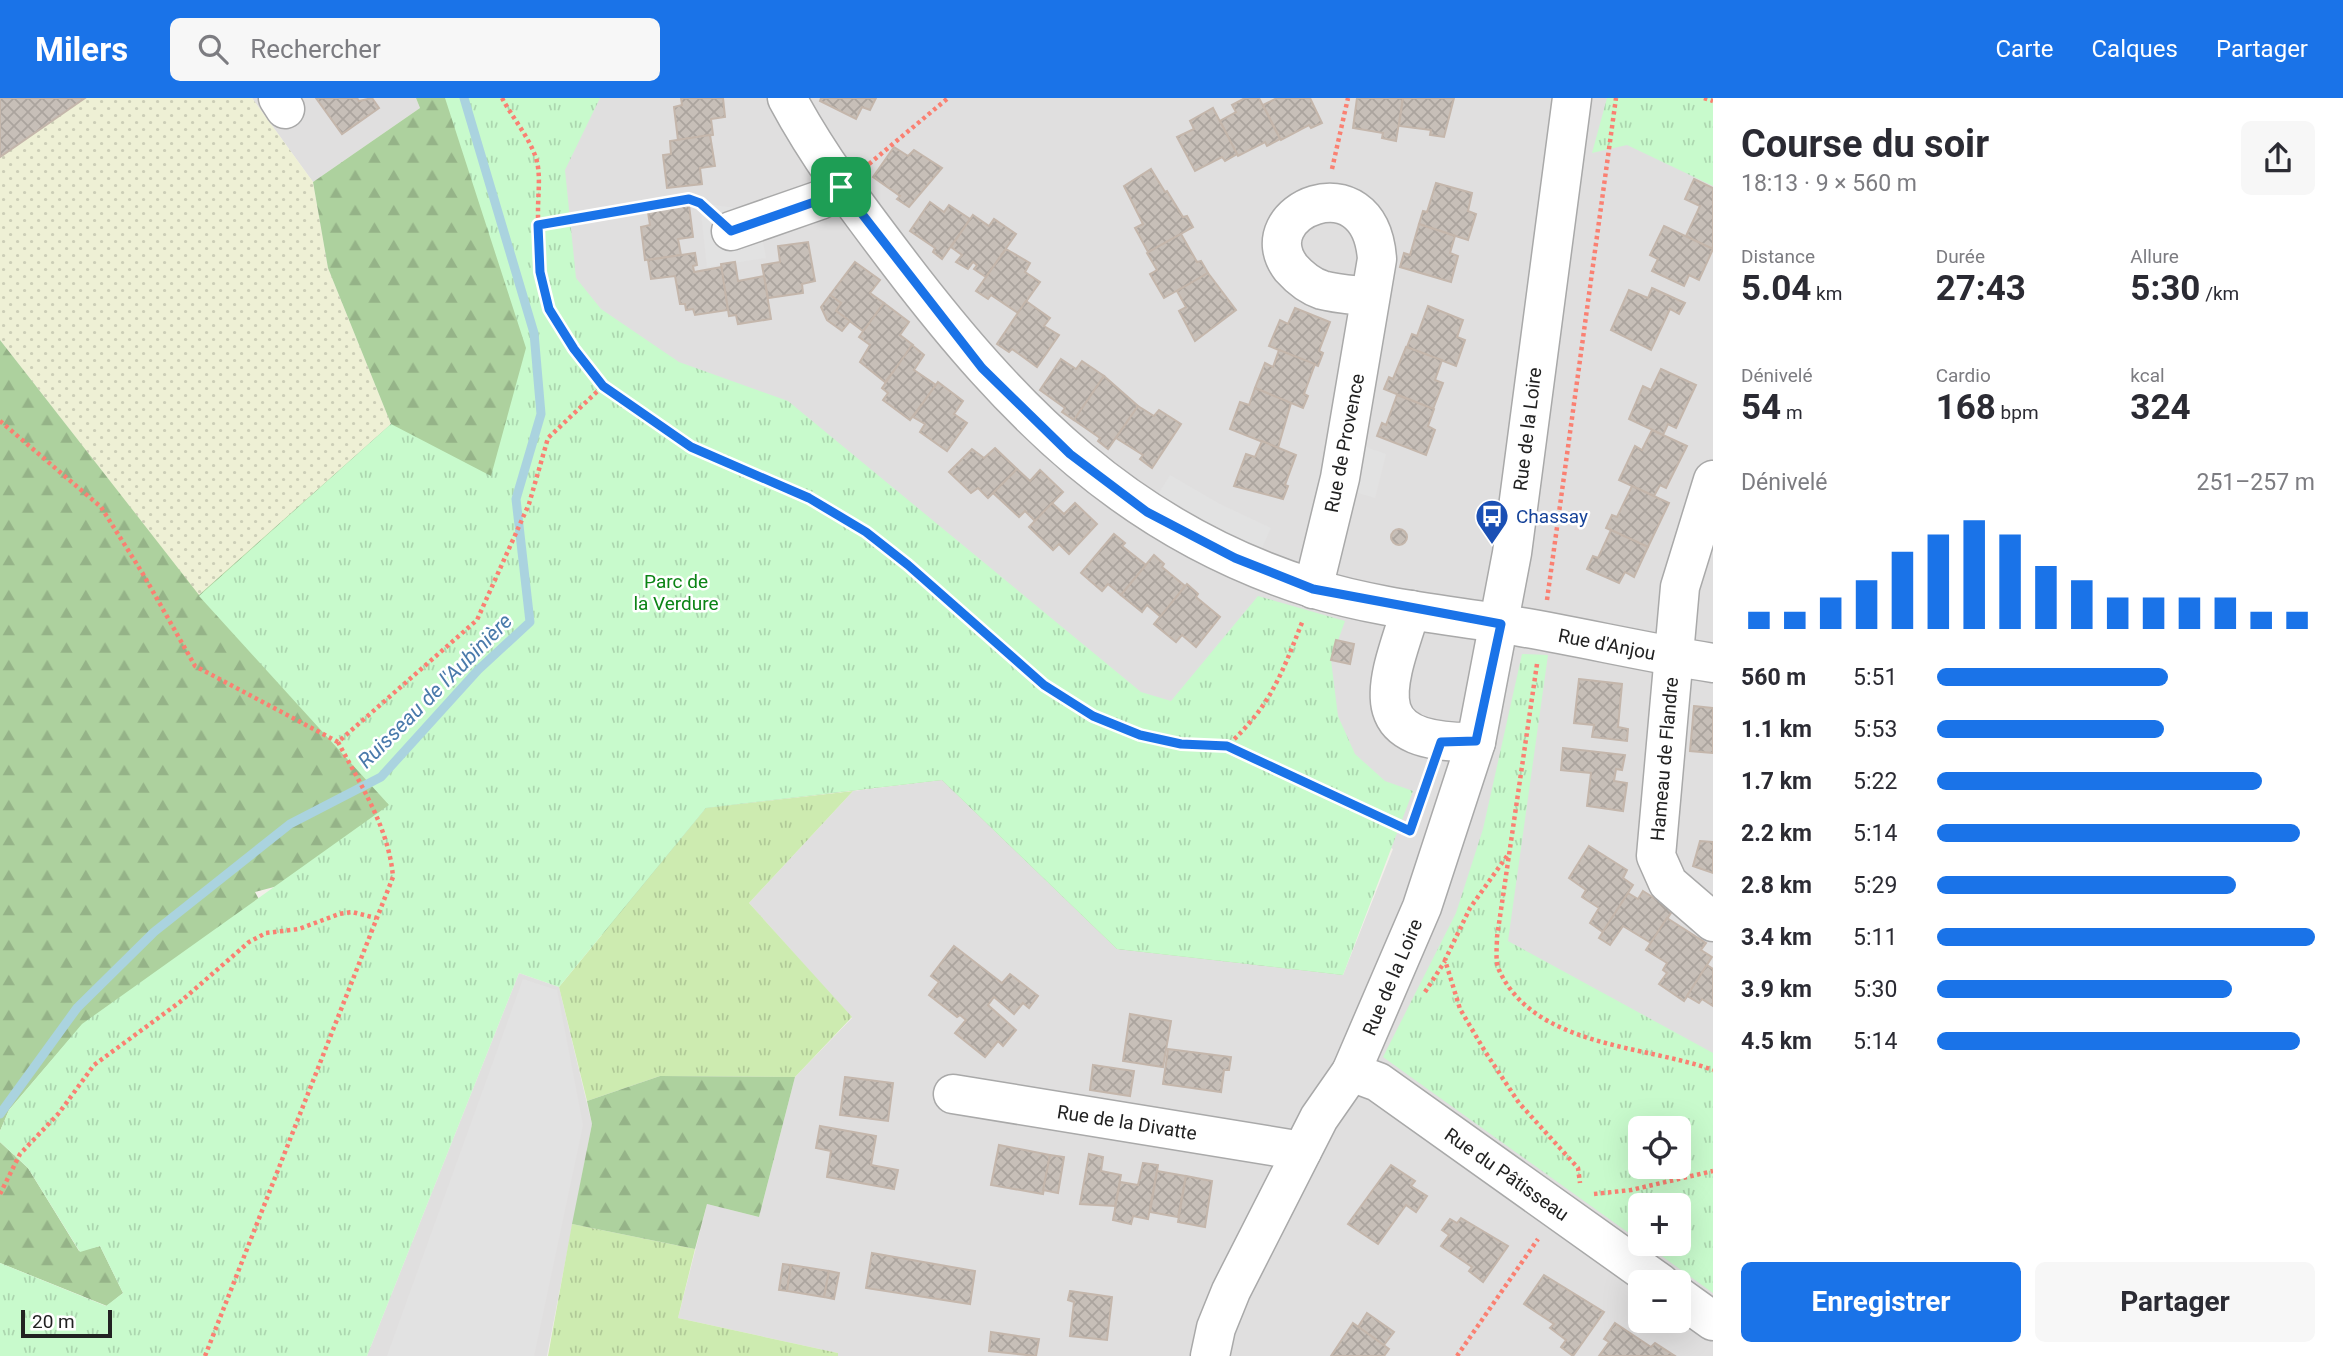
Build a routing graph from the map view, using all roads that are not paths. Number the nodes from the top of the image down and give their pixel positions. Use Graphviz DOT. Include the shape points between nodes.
graph roads {
  1 [pos="787,98"];
  2 [pos="1572,98"];
  3 [pos="841,187"];
  4 [pos="731,231"];
  5 [pos="1370,297"];
  6 [pos="1713,480"];
  7 [pos="1313,589"];
  8 [pos="1411,610"];
  9 [pos="1501,624"];
  10 [pos="1673,657"];
  11 [pos="1713,663"];
  12 [pos="1476,741"];
  13 [pos="1713,922"];
  14 [pos="1351,1072"];
  15 [pos="953,1094"];
  16 [pos="1302,1151"];
  17 [pos="1642,1270"];
  18 [pos="1691,1305"];
  19 [pos="1713,1321"];
  20 [pos="1210,1356"];
  21 [pos="1236,1356"];
  1 -- 3 [label="street, Rue d'Anjou"];
  2 -- 9 [label="street, Rue de la Loire"];
  3 -- 4 [label="street" via="820,200"];
  3 -- 7 [label="street, Rue d'Anjou" via="982,368 1070,454 1156,517 1235,558"];
  5 -- 5 [label="street, Rue de Provence" via="1377,259 1371,228 1352,208 1326,201 1305,208 1286,225 1283,253 1297,274 1321,289"];
  5 -- 7 [label="street, Rue de Provence" via="1340,478"];
  6 -- 10 [label="street, Hameau de Flandre" via="1680,587"];
  7 -- 8 [label="street, Rue d'Anjou"];
  8 -- 9 [label="street, Rue d'Anjou"];
  8 -- 12 [label="street" via="1391,668 1388,697 1394,719 1410,733 1441,742"];
  9 -- 10 [label="street, Rue d'Anjou"];
  9 -- 12 [label="street, Rue de la Loire"];
  10 -- 11 [label="street, Rue d'Anjou"];
  10 -- 13 [label="street, Hameau de Flandre" via="1656,856 1668,883"];
  12 -- 14 [label="street, Rue de la Loire" via="1422,907"];
  14 -- 16 [label="street, Rue de la Loire"];
  14 -- 17 [label="street, Rue du Pâtisseau" via="1378,1082"];
  14 -- 21 [label="street, Rue de la Loire" via="1342,1130 1250,1306"];
  15 -- 16 [label="street, Rue de la Divatte"];
  16 -- 20 [label="street, Rue de la Loire" via="1231,1290"];
  18 -- 19 [label="street"];
}
